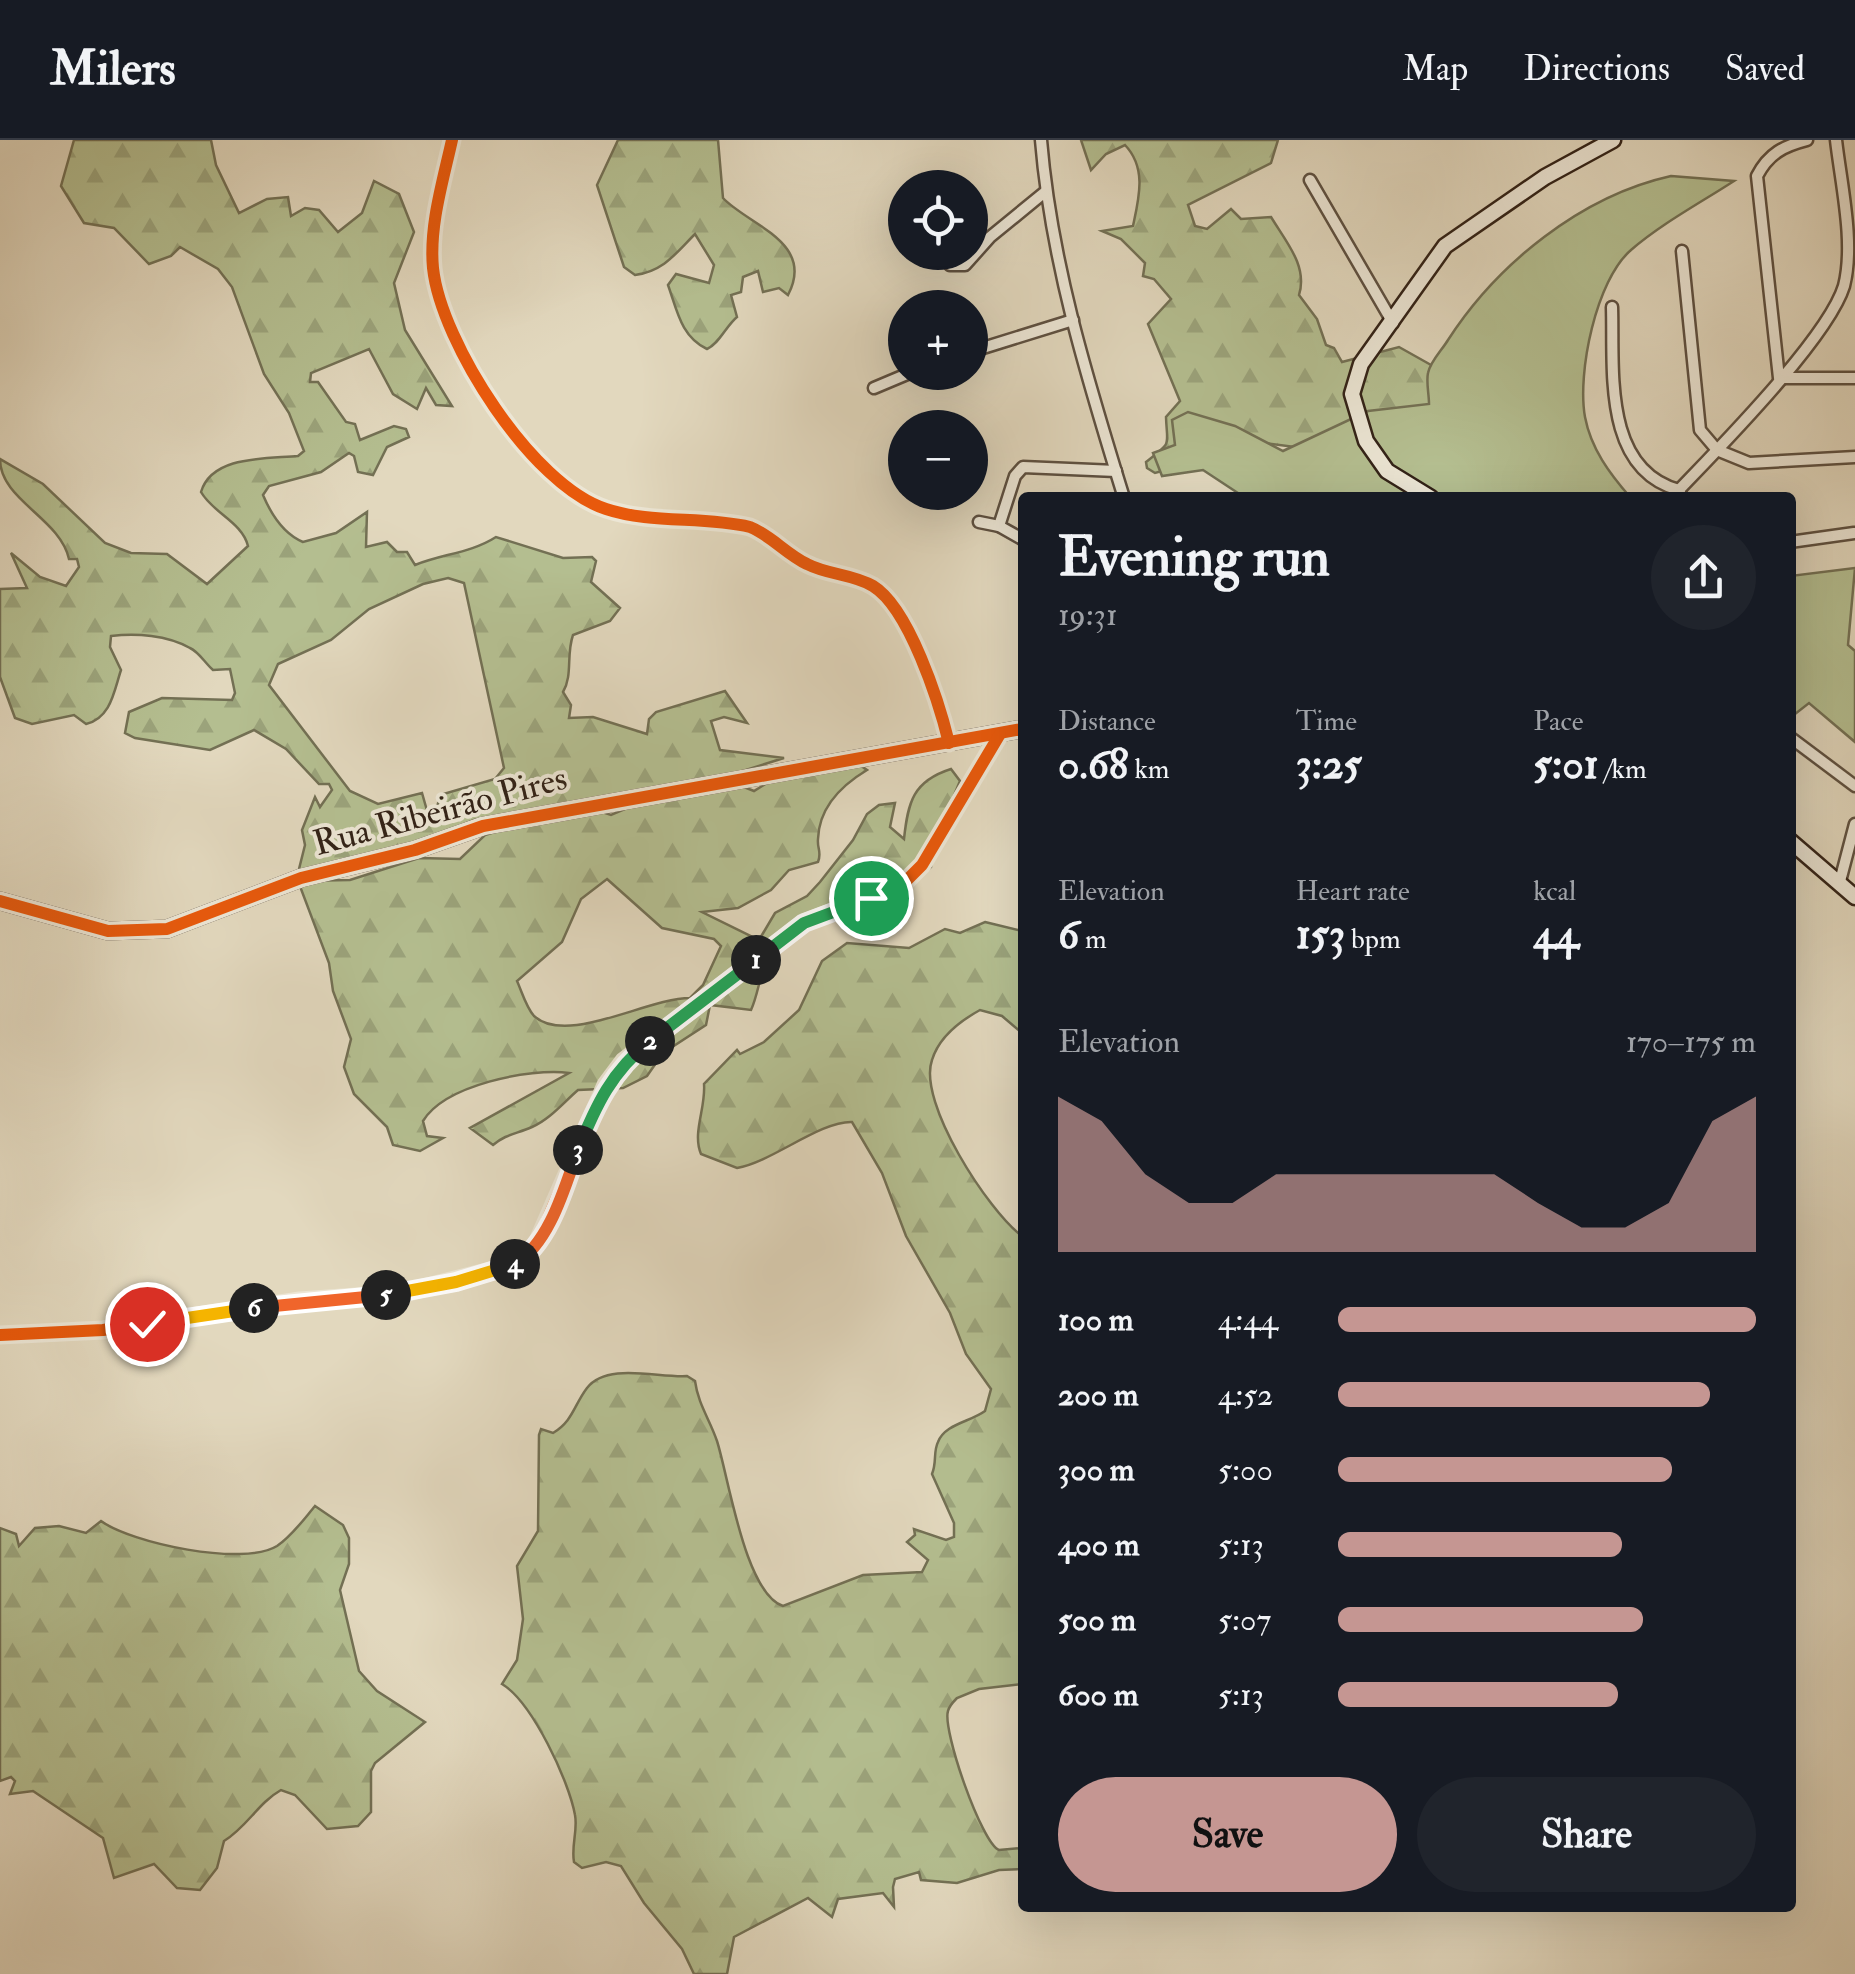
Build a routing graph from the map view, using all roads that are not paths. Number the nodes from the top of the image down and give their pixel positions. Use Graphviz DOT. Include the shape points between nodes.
graph roads {
  1 [pos="452,140"];
  2 [pos="1041,140"];
  3 [pos="1613,140"];
  4 [pos="1808,140"];
  5 [pos="1836,140"];
  6 [pos="1310,180"];
  7 [pos="1045,192"];
  8 [pos="1850,210"];
  9 [pos="988,239"];
  10 [pos="1682,251"];
  11 [pos="1612,307"];
  12 [pos="1073,320"];
  13 [pos="1393,323"];
  14 [pos="988,346"];
  15 [pos="1779,378"];
  16 [pos="1855,378"];
  17 [pos="888,382"];
  18 [pos="874,388"];
  19 [pos="1717,450"];
  20 [pos="1855,457"];
  21 [pos="1116,471"];
  22 [pos="1122,492"];
  23 [pos="1419,492"];
  24 [pos="1677,492"];
  25 [pos="1682,492"];
  26 [pos="979,522"];
  27 [pos="999,526"];
  28 [pos="1854,533"];
  29 [pos="1018,537"];
  30 [pos="1796,541"];
  31 [pos="1018,730"];
  32 [pos="1000,734"];
  33 [pos="1796,742"];
  34 [pos="949,743"];
  35 [pos="1855,786"];
  36 [pos="1855,824"];
  37 [pos="1796,846"];
  38 [pos="1839,885"];
  39 [pos="1855,897"];
  40 [pos="0,901"];
  41 [pos="0,1335"];
  1 -- 34 [label="street" via="433,250 438,289 472,368 529,450 558,480 606,509 750,526 809,565 873,586 907,625"];
  2 -- 7 [label="street"];
  3 -- 13 [label="street" via="1445,246"];
  4 -- 15 [label="street" via="1779,149 1758,176"];
  5 -- 8 [label="street"];
  6 -- 13 [label="street"];
  7 -- 9 [label="street"];
  7 -- 12 [label="street"];
  8 -- 15 [label="street" via="1844,286"];
  10 -- 19 [label="street" via="1696,412 1700,430"];
  11 -- 24 [label="street" via="1625,445"];
  12 -- 14 [label="street"];
  12 -- 21 [label="street"];
  13 -- 23 [label="street" via="1354,379 1357,416 1376,460"];
  15 -- 16 [label="street"];
  15 -- 19 [label="street"];
  17 -- 18 [label="street"];
  19 -- 20 [label="street" via="1749,464"];
  19 -- 25 [label="street"];
  21 -- 22 [label="street"];
  21 -- 27 [label="street" via="1023,467"];
  26 -- 27 [label="street"];
  27 -- 29 [label="street"];
  28 -- 30 [label="street"];
  31 -- 32 [label="street, Rua Ribeirão Pires"];
  32 -- 34 [label="street, Rua Ribeirão Pires"];
  32 -- 41 [label="street" via="922,865 902,884 804,923 624,1061 606,1085 538,1241 514,1265 400,1294 300,1301 102,1330"];
  33 -- 35 [label="street"];
  34 -- 40 [label="street, Rua Ribeirão Pires" via="483,826 301,878 167,928 108,931"];
  36 -- 38 [label="street"];
  37 -- 38 [label="street"];
  38 -- 39 [label="street"];
}
